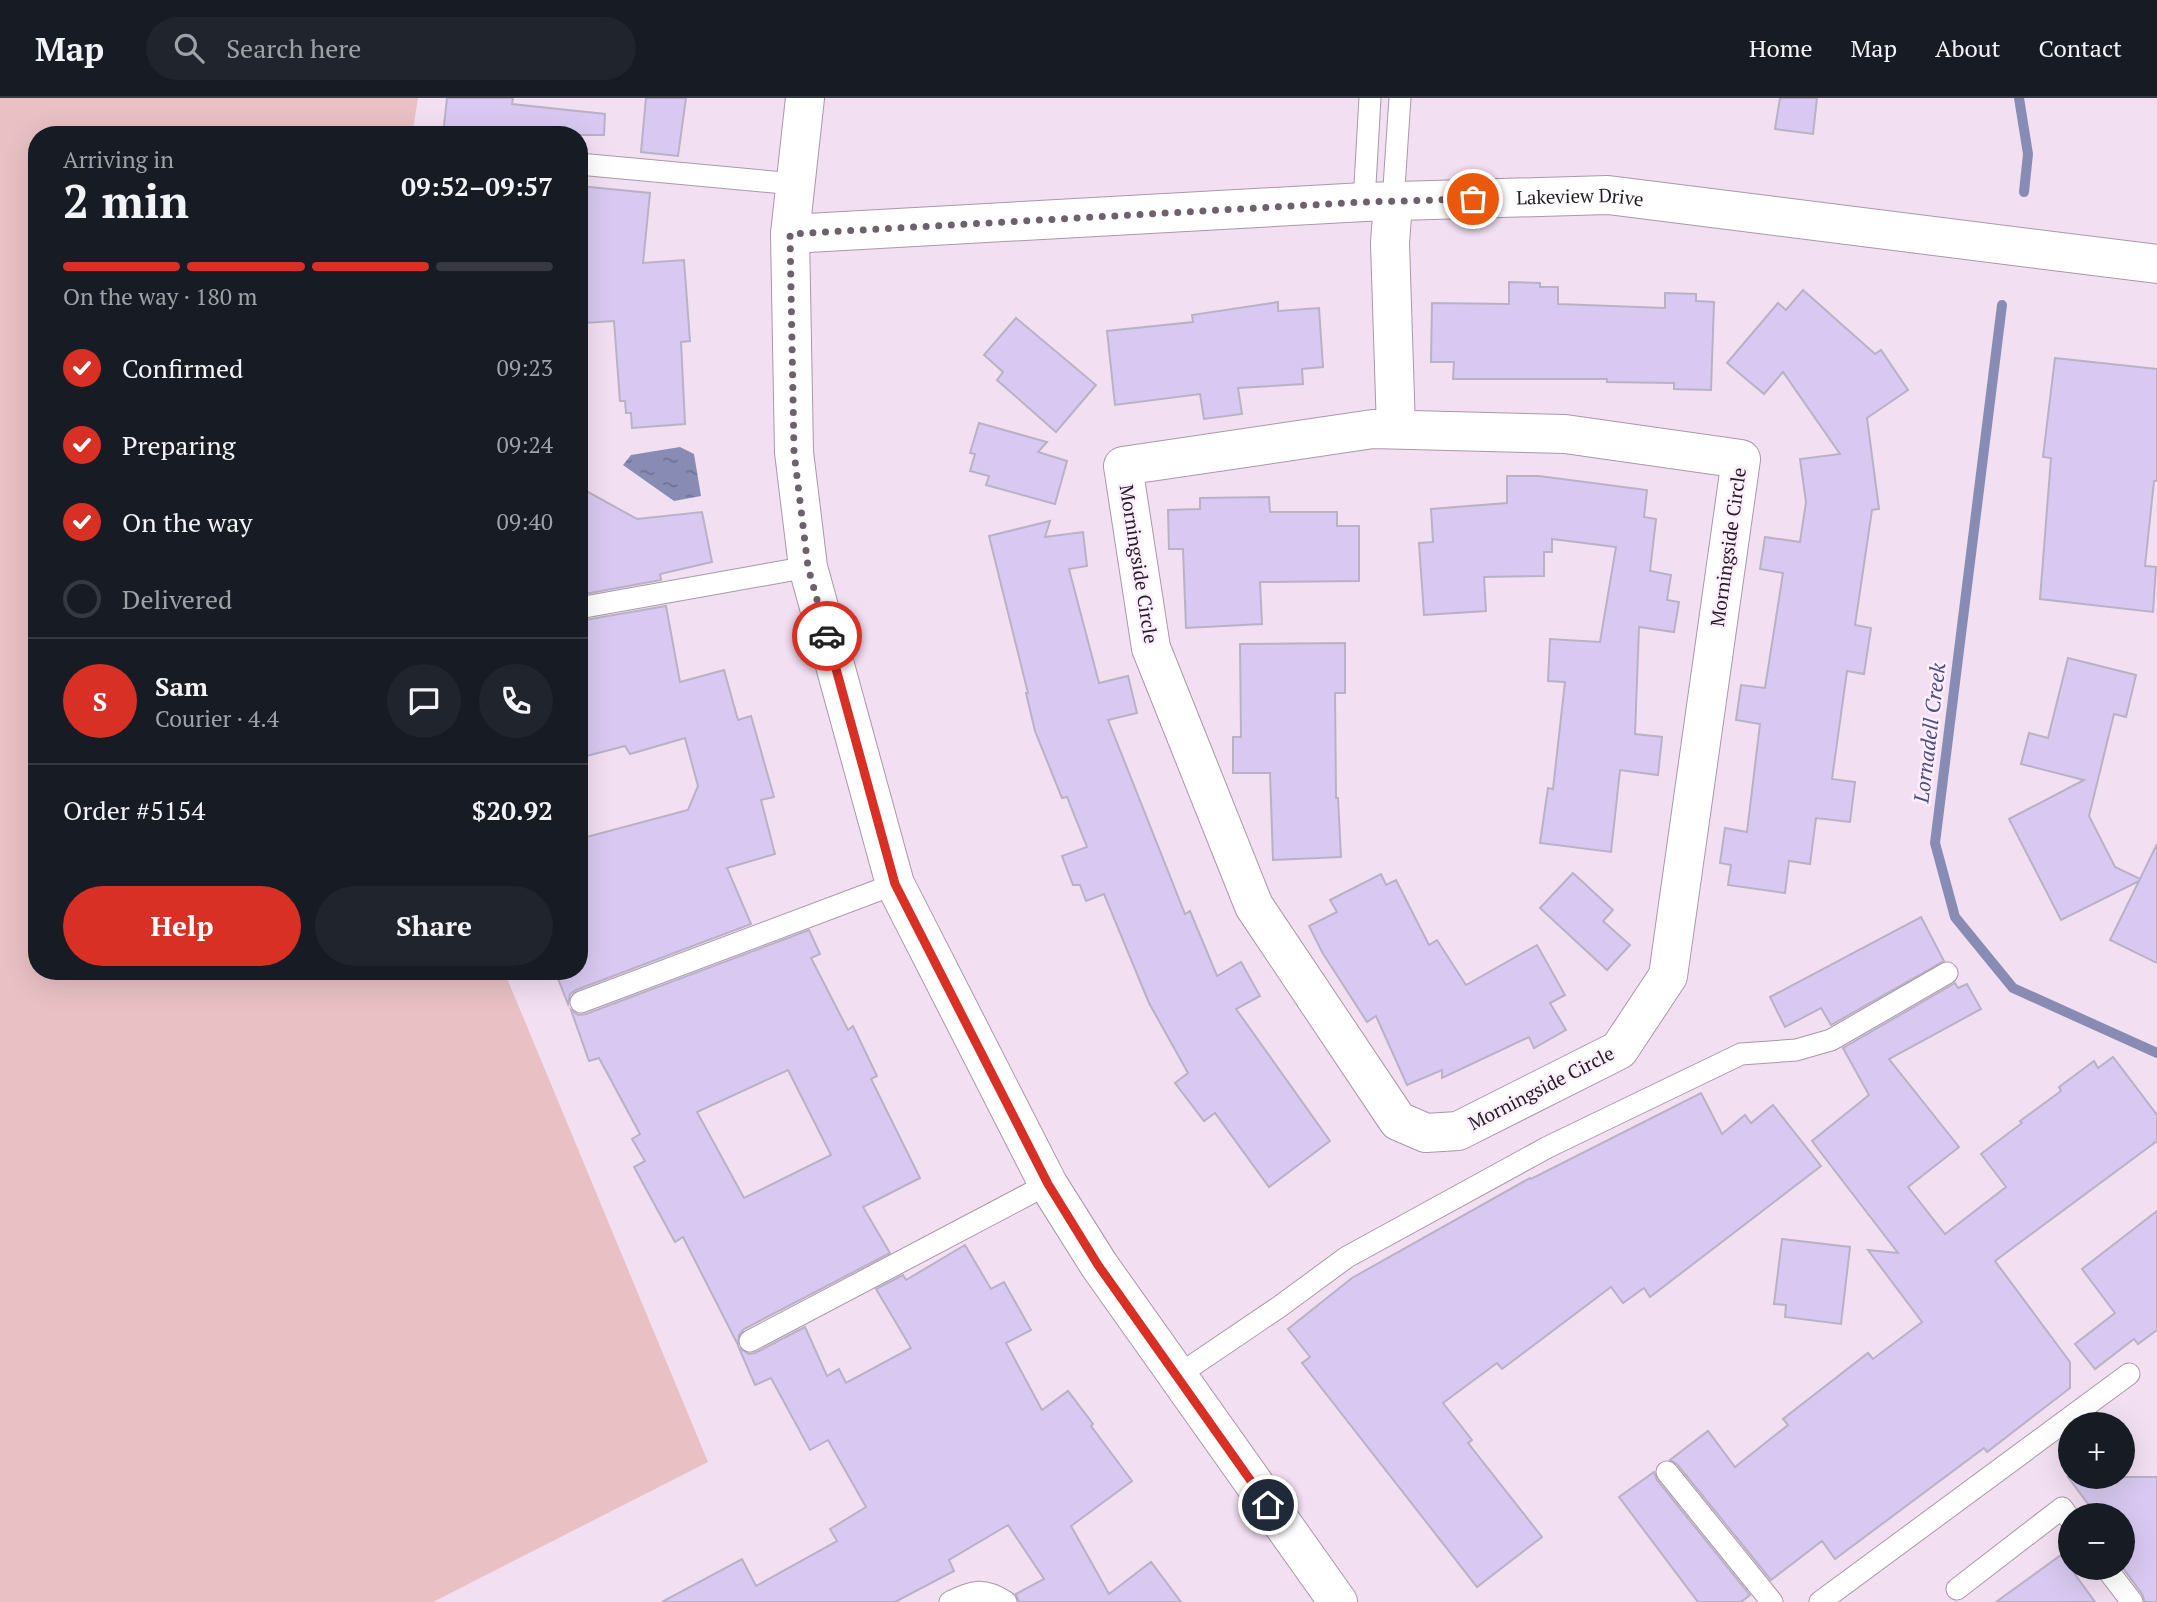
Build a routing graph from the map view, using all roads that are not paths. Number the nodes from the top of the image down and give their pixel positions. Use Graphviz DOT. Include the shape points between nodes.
graph roads {
  1 [pos="805,98"];
  2 [pos="1370,98"];
  3 [pos="1400,98"];
  4 [pos="588,165"];
  5 [pos="795,184"];
  6 [pos="1378,202"];
  7 [pos="790,234"];
  8 [pos="2157,264"];
  9 [pos="1384,429"];
  10 [pos="808,567"];
  11 [pos="588,606"];
  12 [pos="895,884"];
  13 [pos="1947,973"];
  14 [pos="581,1002"];
  15 [pos="1048,1184"];
  16 [pos="750,1341"];
  17 [pos="2129,1374"];
  18 [pos="1177,1376"];
  19 [pos="1667,1472"];
  20 [pos="2058,1511"];
  21 [pos="2115,1580"];
  22 [pos="1957,1589"];
  23 [pos="1326,1598"];
  24 [pos="950,1602"];
  25 [pos="1006,1602"];
  26 [pos="1772,1602"];
  27 [pos="1820,1602"];
  28 [pos="2132,1602"];
  1 -- 5 [label="street"];
  2 -- 6 [label="lane"];
  3 -- 6 [label="lane"];
  4 -- 5 [label="lane"];
  5 -- 7 [label="street"];
  6 -- 7 [label="street, Lakeview Drive"];
  6 -- 8 [label="street, Lakeview Drive" via="1608,195"];
  6 -- 9 [label="street"];
  7 -- 10 [label="street" via="794,452"];
  9 -- 9 [label="street, Morningside Circle" via="1123,466 1151,648 1254,906 1398,1121 1426,1133 1458,1131 1619,1050 1668,976 1741,459 1565,435"];
  10 -- 11 [label="lane"];
  10 -- 12 [label="street"];
  12 -- 14 [label="lane"];
  12 -- 15 [label="street"];
  13 -- 18 [label="lane" via="1830,1040 1796,1050 1741,1054 1548,1147 1347,1257"];
  15 -- 16 [label="lane"];
  15 -- 18 [label="street" via="1098,1265"];
  17 -- 27 [label="lane"];
  18 -- 23 [label="street"];
  19 -- 26 [label="lane"];
  20 -- 22 [label="lane"];
  21 -- 28 [label="lane"];
  24 -- 25 [label="lane" via="970,1592 989,1592"];
}
